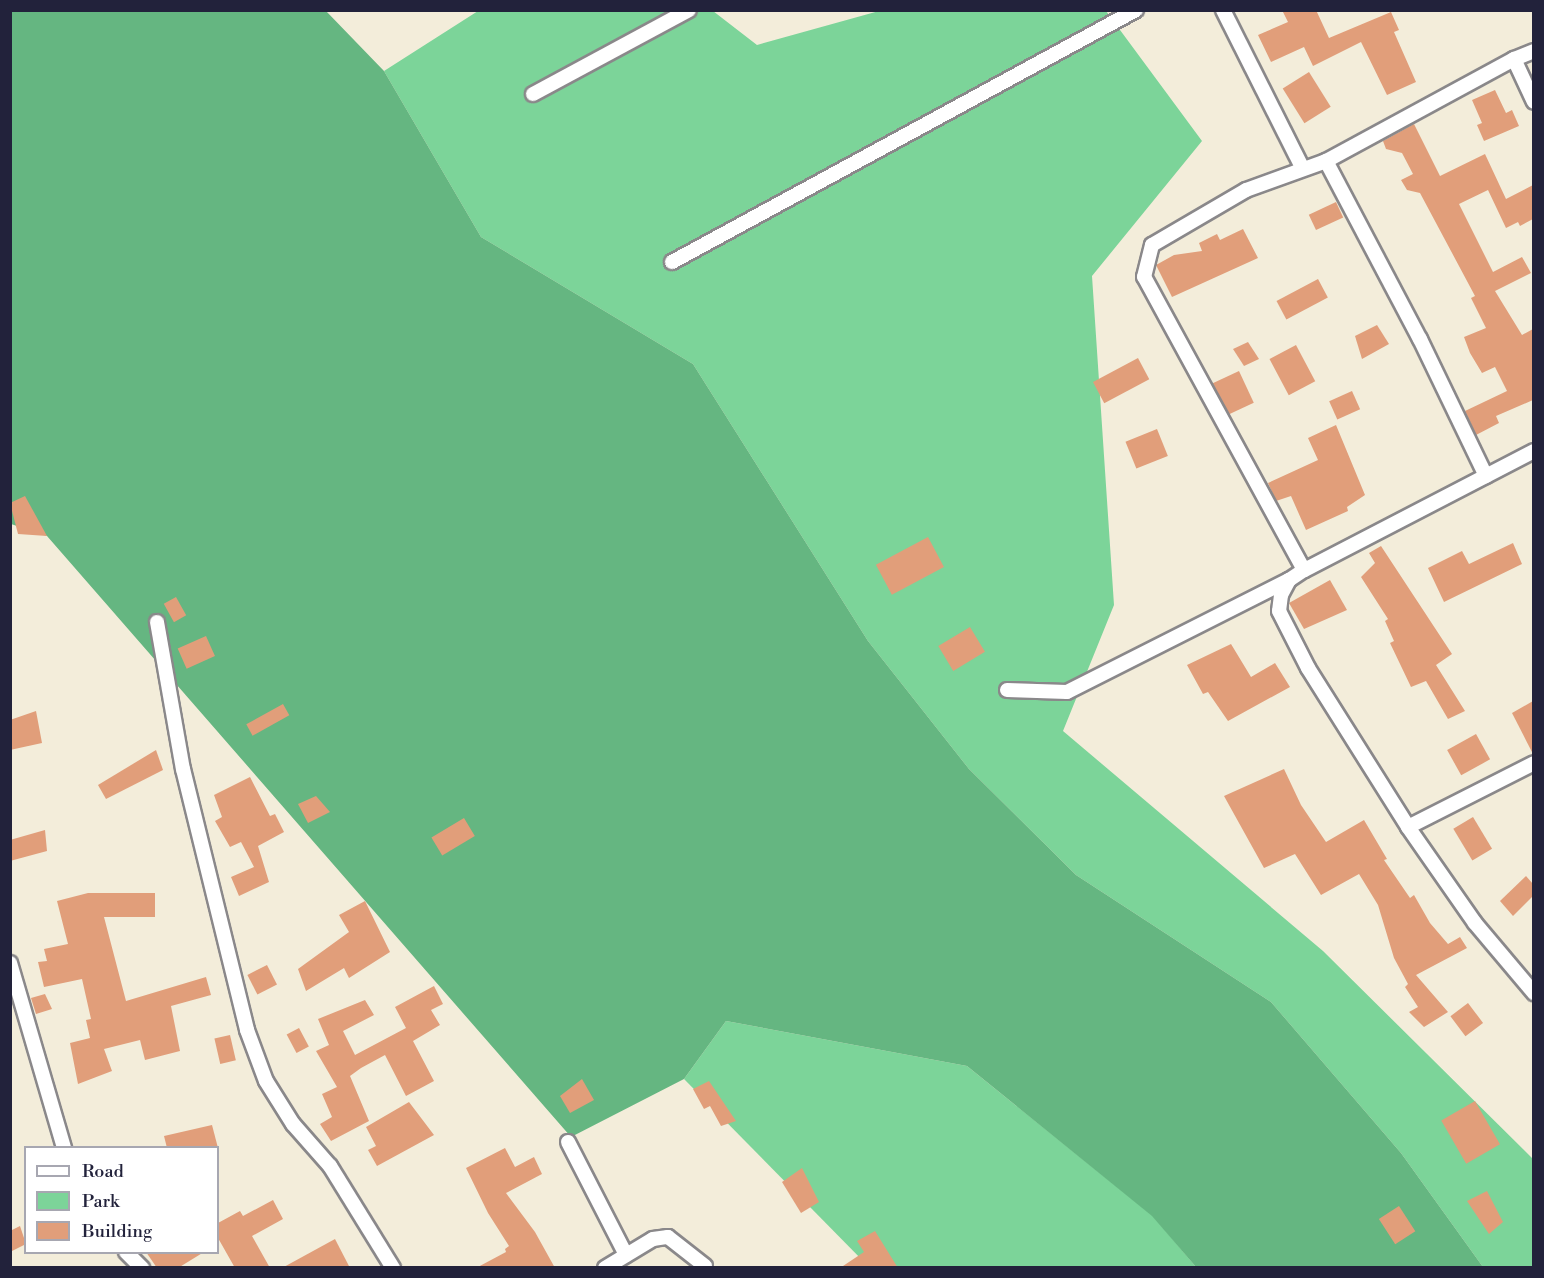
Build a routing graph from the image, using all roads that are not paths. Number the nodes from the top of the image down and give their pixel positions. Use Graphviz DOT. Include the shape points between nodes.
graph roads {
  1 [pos="689,10"];
  2 [pos="1136,10"];
  3 [pos="1223,10"];
  4 [pos="1533,51"];
  5 [pos="1514,59"];
  6 [pos="533,94"];
  7 [pos="1533,102"];
  8 [pos="1326,161"];
  9 [pos="1302,167"];
  10 [pos="672,262"];
  11 [pos="1533,451"];
  12 [pos="1486,476"];
  13 [pos="1304,570"];
  14 [pos="1290,580"];
  15 [pos="158,622"];
  16 [pos="1007,690"];
  17 [pos="1533,763"];
  18 [pos="1408,827"];
  19 [pos="10,963"];
  20 [pos="1533,993"];
  21 [pos="568,1142"];
  22 [pos="63,1146"];
  23 [pos="128,1254"];
  24 [pos="626,1255"];
  25 [pos="705,1266"];
  26 [pos="142,1268"];
  27 [pos="393,1268"];
  28 [pos="605,1268"];
  1 -- 6 [label="street"];
  2 -- 10 [label="street"];
  3 -- 9 [label="street"];
  4 -- 5 [label="street"];
  5 -- 7 [label="street"];
  5 -- 8 [label="street"];
  8 -- 9 [label="street"];
  8 -- 12 [label="street" via="1420,339"];
  9 -- 13 [label="street" via="1246,190 1152,245 1144,277"];
  11 -- 12 [label="street"];
  12 -- 13 [label="street"];
  13 -- 14 [label="street"];
  14 -- 16 [label="street" via="1067,692"];
  14 -- 18 [label="street" via="1281,595 1279,611 1308,668"];
  15 -- 27 [label="street" via="183,769 247,1030 266,1081 293,1124 330,1166"];
  17 -- 18 [label="street"];
  18 -- 20 [label="street" via="1475,923"];
  19 -- 22 [label="street"];
  21 -- 24 [label="street"];
  23 -- 26 [label="street"];
  24 -- 25 [label="street" via="653,1239 668,1237"];
  24 -- 28 [label="street"];
}
